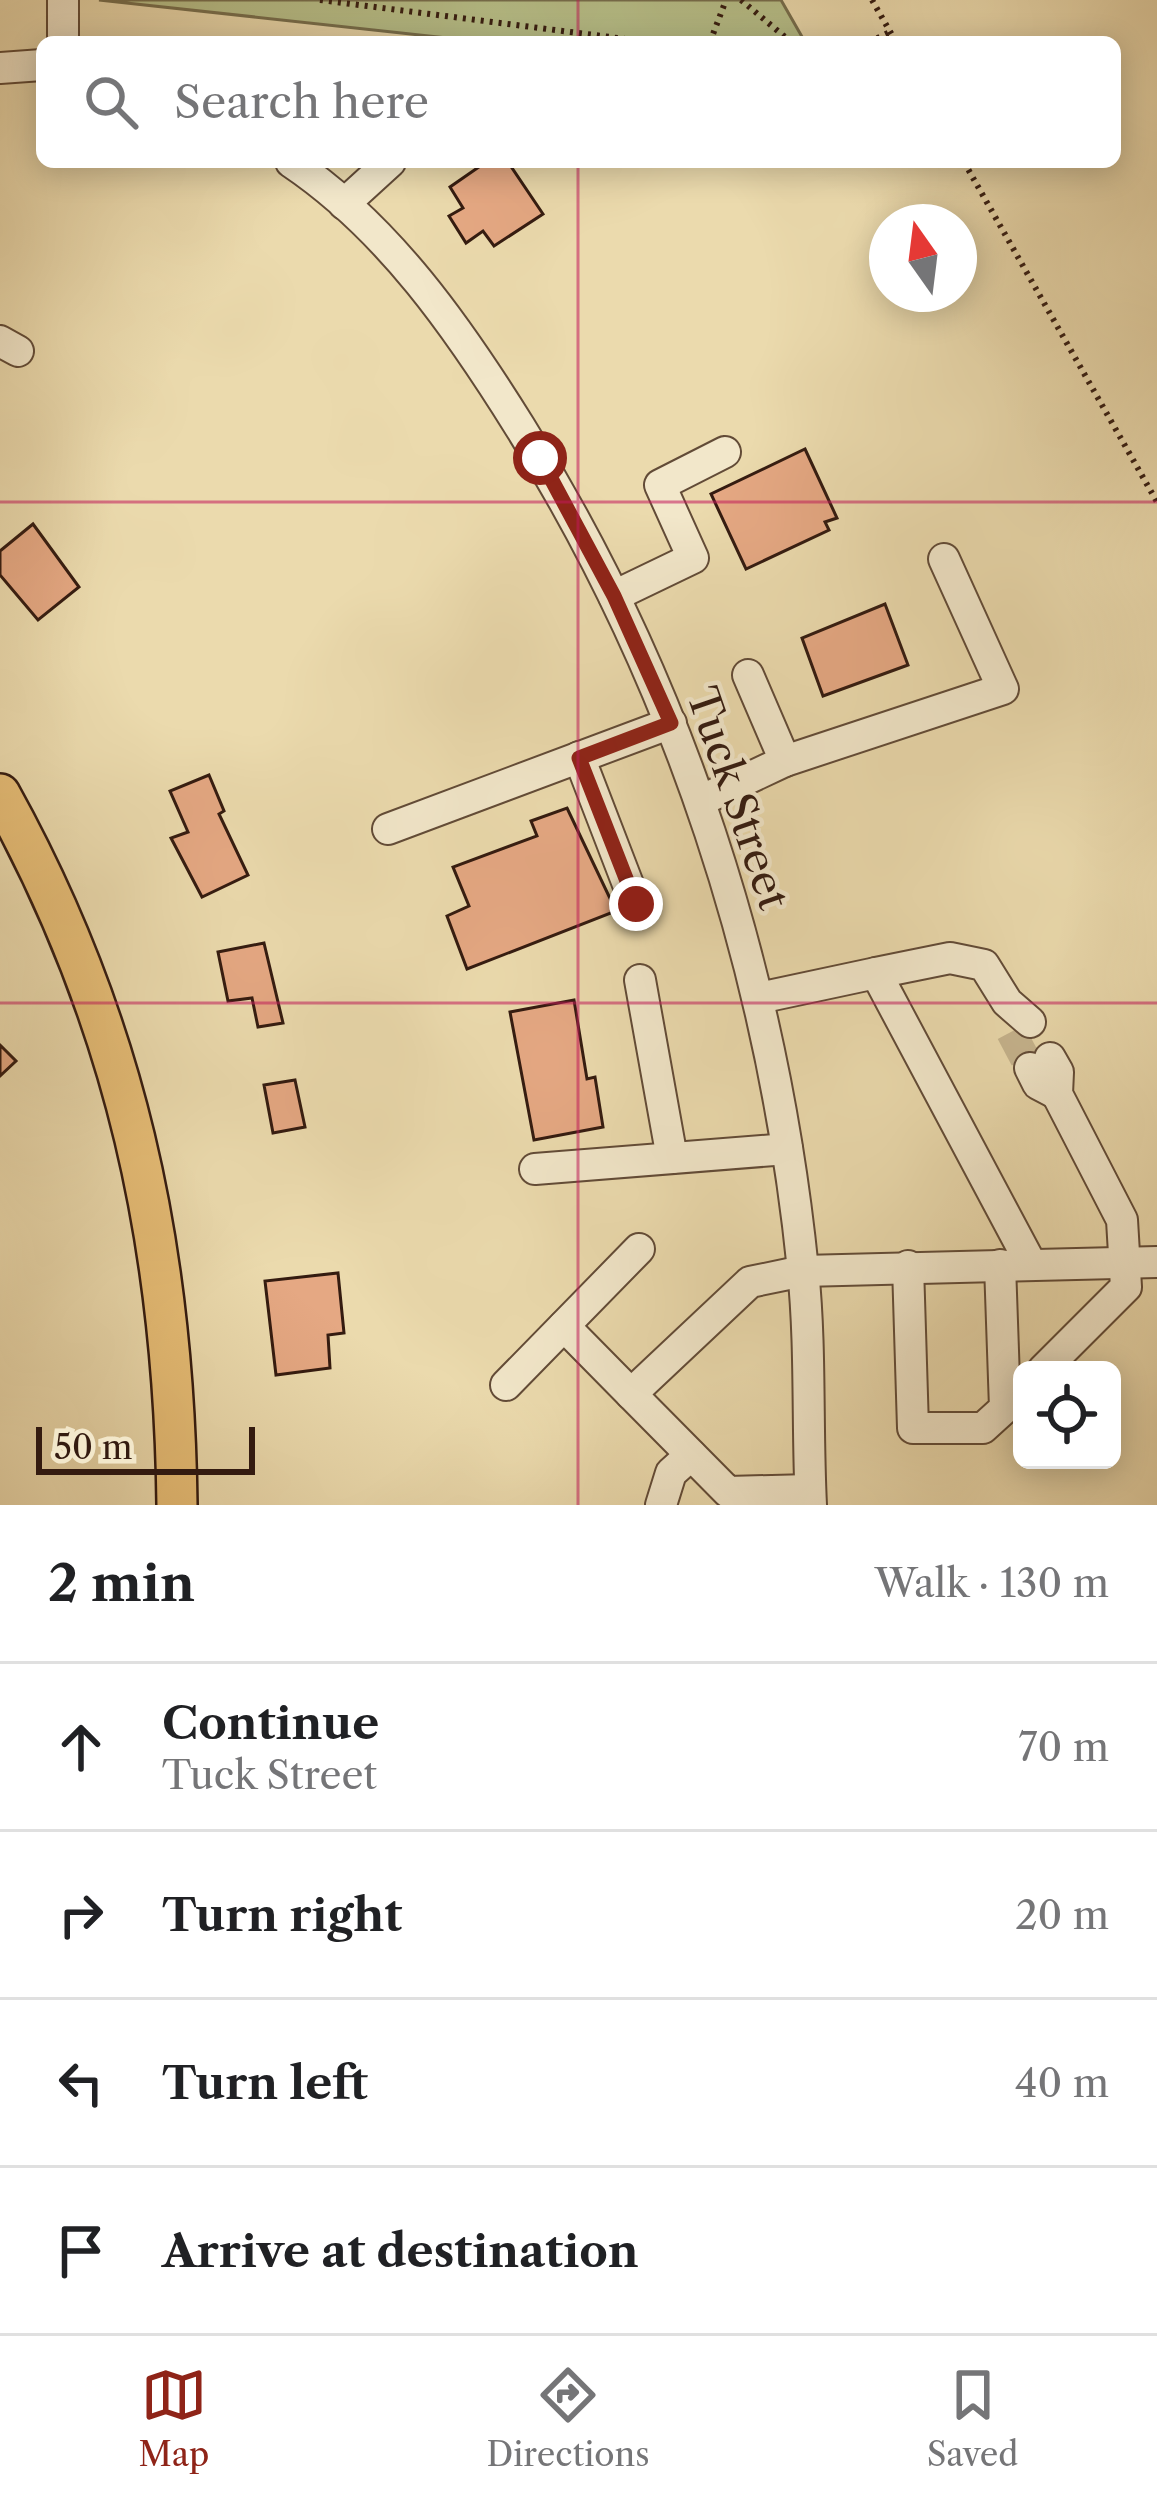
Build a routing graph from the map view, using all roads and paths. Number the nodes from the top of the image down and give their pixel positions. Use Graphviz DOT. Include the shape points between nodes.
graph roads {
  1 [pos="63,0"];
  2 [pos="320,0"];
  3 [pos="726,0"];
  4 [pos="741,0"];
  5 [pos="872,0"];
  6 [pos="890,32"];
  7 [pos="63,36"];
  8 [pos="602,36"];
  9 [pos="712,36"];
  10 [pos="784,36"];
  11 [pos="881,36"];
  12 [pos="892,36"];
  13 [pos="36,65"];
  14 [pos="0,68"];
  15 [pos="299,168"];
  16 [pos="383,168"];
  17 [pos="967,168"];
  18 [pos="344,204"];
  19 [pos="725,452"];
  20 [pos="1157,502"];
  21 [pos="944,560"];
  22 [pos="614,596"];
  23 [pos="748,675"];
  24 [pos="671,723"];
  25 [pos="579,758"];
  26 [pos="785,761"];
  27 [pos="0,794"];
  28 [pos="700,801"];
  29 [pos="388,829"];
  30 [pos="636,904"];
  31 [pos="876,973"];
  32 [pos="640,980"];
  33 [pos="759,998"];
  34 [pos="1016,1019"];
  35 [pos="1040,1063"];
  36 [pos="787,1149"];
  37 [pos="672,1158"];
  38 [pos="535,1169"];
  39 [pos="639,1249"];
  40 [pos="1126,1262"];
  41 [pos="1157,1262"];
  42 [pos="1031,1264"];
  43 [pos="1000,1265"];
  44 [pos="908,1266"];
  45 [pos="803,1271"];
  46 [pos="564,1326"];
  47 [pos="1051,1361"];
  48 [pos="506,1385"];
  49 [pos="631,1394"];
  50 [pos="1013,1399"];
  51 [pos="691,1455"];
  52 [pos="810,1498"];
  53 [pos="728,1499"];
  54 [pos="177,1505"];
  55 [pos="661,1505"];
  1 -- 7 [label="street"];
  2 -- 8 [label="path"];
  3 -- 9 [label="path"];
  4 -- 10 [label="path"];
  5 -- 6 [label="path"];
  6 -- 11 [label="path"];
  6 -- 12 [label="path"];
  13 -- 14 [label="street"];
  15 -- 18 [label="street, Tuck Street"];
  16 -- 18 [label="street"];
  17 -- 20 [label="path"];
  18 -- 22 [label="street, Tuck Street" via="420,282 497,390"];
  19 -- 22 [label="street" via="660,485 693,559"];
  21 -- 26 [label="street" via="1003,688"];
  22 -- 24 [label="street, Tuck Street"];
  23 -- 26 [label="street"];
  24 -- 25 [label="street"];
  24 -- 28 [label="street, Tuck Street"];
  25 -- 29 [label="street"];
  25 -- 30 [label="street"];
  26 -- 28 [label="street"];
  27 -- 54 [label="main road" via="78,955 136,1132 168,1307"];
  28 -- 33 [label="street, Tuck Street"];
  31 -- 33 [label="street"];
  31 -- 34 [label="street" via="950,958 984,965"];
  31 -- 42 [label="street"];
  32 -- 37 [label="street"];
  33 -- 36 [label="street, Tuck Street"];
  35 -- 40 [label="street" via="1058,1072 1058,1094 1122,1220"];
  36 -- 37 [label="street"];
  36 -- 45 [label="street, Tuck Street"];
  37 -- 38 [label="street"];
  39 -- 46 [label="street"];
  40 -- 41 [label="street"];
  40 -- 42 [label="street"];
  40 -- 47 [label="street" via="1126,1287"];
  42 -- 43 [label="street"];
  43 -- 44 [label="street"];
  43 -- 50 [label="street"];
  44 -- 45 [label="street"];
  44 -- 50 [label="street" via="914,1428 983,1428"];
  45 -- 49 [label="street" via="751,1282"];
  45 -- 52 [label="street, Tuck Street"];
  46 -- 48 [label="street"];
  46 -- 49 [label="street"];
  49 -- 51 [label="street"];
  51 -- 53 [label="street"];
  51 -- 55 [label="street" via="670,1473"];
  52 -- 53 [label="street"];
}
